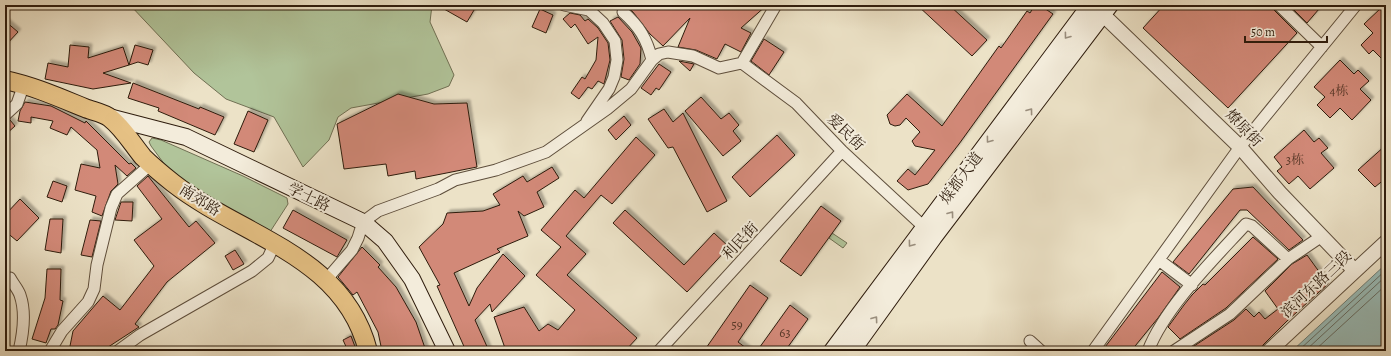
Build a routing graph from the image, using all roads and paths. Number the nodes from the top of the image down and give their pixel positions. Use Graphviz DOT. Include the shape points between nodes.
graph roads {
  1 [pos="564,5"];
  2 [pos="776,5"];
  3 [pos="1279,5"];
  4 [pos="1356,5"];
  5 [pos="1099,7"];
  6 [pos="623,12"];
  7 [pos="1322,47"];
  8 [pos="652,60"];
  9 [pos="742,63"];
  10 [pos="5,80"];
  11 [pos="24,84"];
  12 [pos="5,115"];
  13 [pos="109,117"];
  14 [pos="582,128"];
  15 [pos="1240,148"];
  16 [pos="842,151"];
  17 [pos="151,164"];
  18 [pos="363,222"];
  19 [pos="929,232"];
  20 [pos="1322,236"];
  21 [pos="1386,242"];
  22 [pos="275,243"];
  23 [pos="1288,259"];
  24 [pos="1159,260"];
  25 [pos="1355,271"];
  26 [pos="10,278"];
  27 [pos="326,280"];
  28 [pos="1192,284"];
  29 [pos="1030,341"];
  30 [pos="19,351"];
  31 [pos="50,351"];
  32 [pos="118,351"];
  33 [pos="368,351"];
  34 [pos="447,351"];
  35 [pos="659,351"];
  36 [pos="832,351"];
  37 [pos="852,351"];
  38 [pos="1041,351"];
  39 [pos="1093,351"];
  40 [pos="1148,351"];
  41 [pos="1174,351"];
  42 [pos="1269,351"];
  1 -- 14 [label="street" via="589,10 604,23 615,41 617,60 614,77 609,89"];
  2 -- 9 [label="street"];
  3 -- 7 [label="street"];
  4 -- 7 [label="street"];
  5 -- 15 [label="street, 燎原街"];
  5 -- 19 [label="main road, 煤都大道"];
  6 -- 8 [label="street" via="642,31"];
  7 -- 15 [label="street"];
  8 -- 9 [label="street" via="658,54 668,52 693,56 719,68"];
  8 -- 14 [label="street" via="631,89"];
  9 -- 16 [label="street, 爱民街" via="796,103"];
  10 -- 11 [label="main road, 南郊路"];
  11 -- 12 [label="street" via="17,104"];
  11 -- 13 [label="main road, 南郊路"];
  13 -- 17 [label="main road, 南郊路"];
  13 -- 18 [label="main road, 学士路" via="186,137"];
  14 -- 18 [label="street" via="546,152 515,165 455,180 438,189 380,210"];
  15 -- 20 [label="street, 燎原街"];
  15 -- 24 [label="street"];
  16 -- 19 [label="street, 爱民街"];
  16 -- 35 [label="street, 利民街"];
  17 -- 22 [label="main road, 南郊路" via="200,202"];
  17 -- 31 [label="street" via="117,194 97,265 94,289 88,302 62,331"];
  18 -- 27 [label="street" via="352,250"];
  18 -- 34 [label="main road, 学士路" via="385,241 412,279"];
  19 -- 36 [label="main road, 煤都大道, one-way"];
  37 -- 19 [label="main road, 煤都大道, one-way"];
  20 -- 23 [label="street"];
  20 -- 25 [label="street, 燎原街"];
  21 -- 25 [label="street, 滨河东路三段"];
  22 -- 27 [label="main road, 南郊路" via="312,267"];
  22 -- 32 [label="street" via="268,258 252,271 140,335"];
  23 -- 28 [label="street" via="1254,227 1246,224"];
  23 -- 41 [label="street" via="1230,314"];
  24 -- 28 [label="street"];
  24 -- 39 [label="street"];
  25 -- 42 [label="street, 滨河东路三段"];
  26 -- 30 [label="street" via="20,295 22,310 23,335"];
  27 -- 33 [label="main road, 南郊路" via="357,318"];
  28 -- 40 [label="street" via="1158,332"];
  29 -- 38 [label="street"];
}
